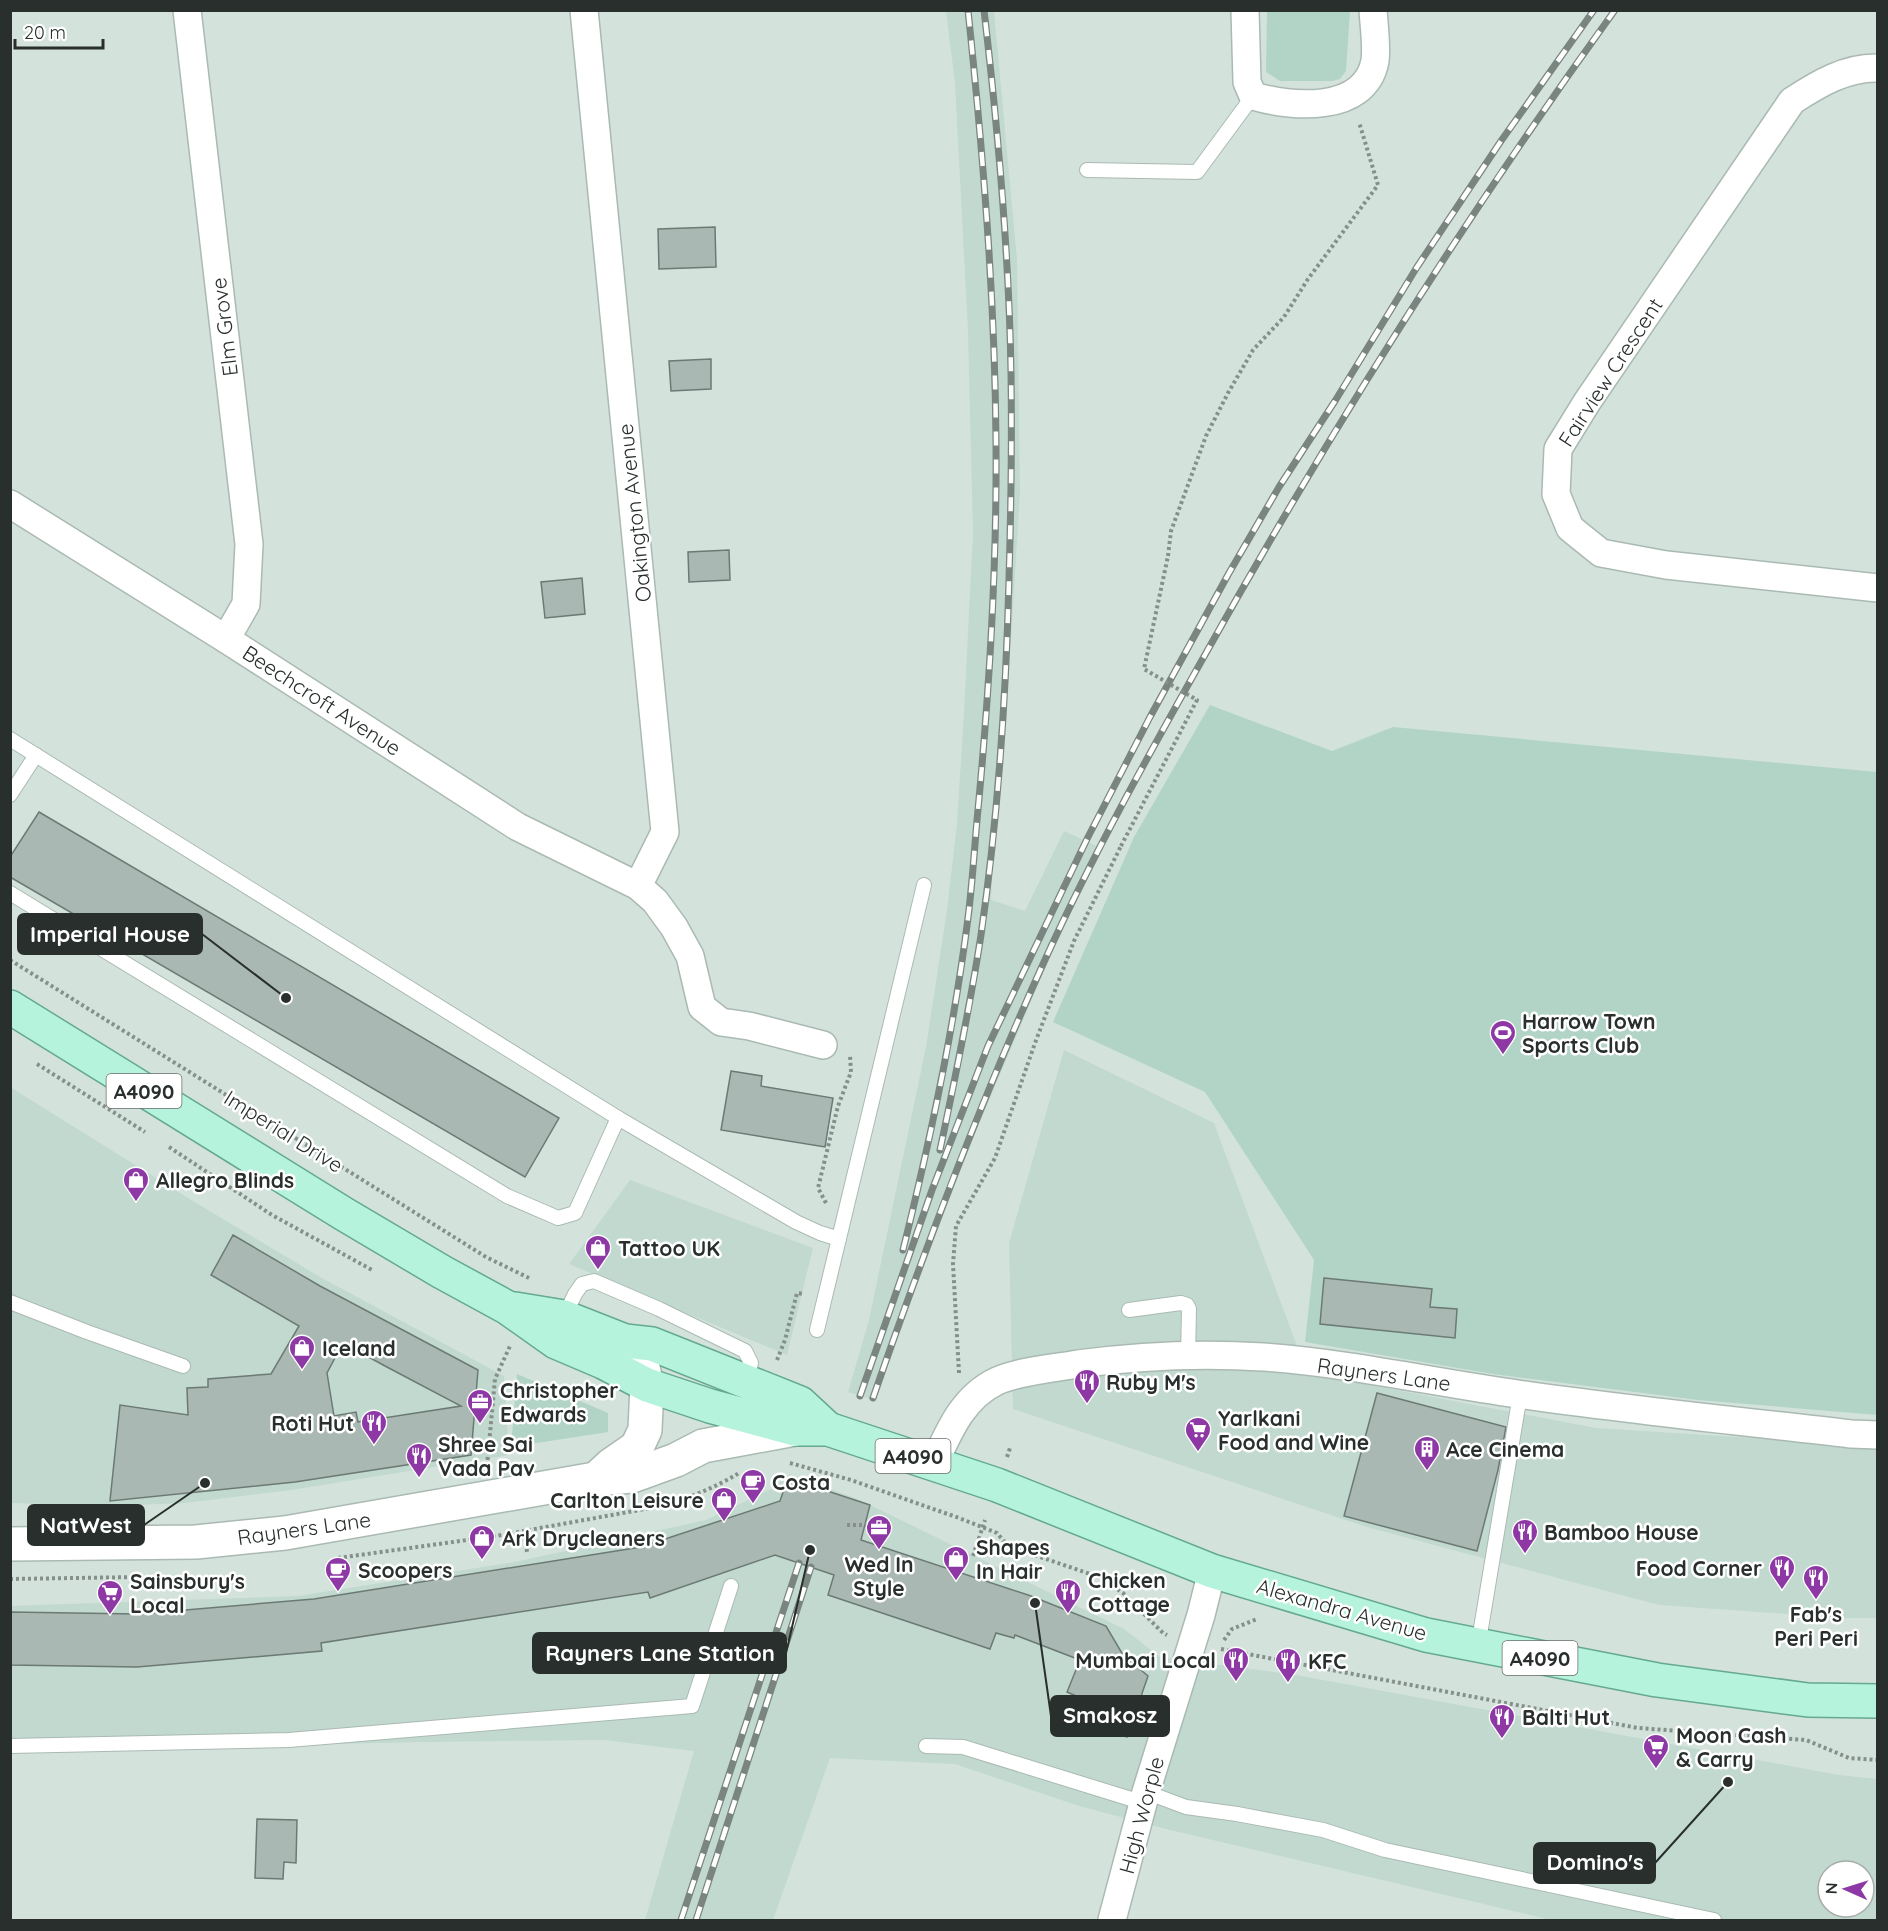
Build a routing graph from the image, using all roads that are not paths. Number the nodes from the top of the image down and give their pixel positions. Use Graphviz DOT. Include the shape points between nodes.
graph roads {
  1 [pos="187,10"];
  2 [pos="584,10"];
  3 [pos="1245,10"];
  4 [pos="1373,10"];
  5 [pos="1878,68"];
  6 [pos="1253,96"];
  7 [pos="1087,170"];
  8 [pos="10,504"];
  9 [pos="1878,588"];
  10 [pos="226,639"];
  11 [pos="10,739"];
  12 [pos="36,755"];
  13 [pos="10,795"];
  14 [pos="924,885"];
  15 [pos="638,886"];
  16 [pos="10,893"];
  17 [pos="10,1007"];
  18 [pos="823,1045"];
  19 [pos="618,1118"];
  20 [pos="839,1239"];
  21 [pos="10,1302"];
  22 [pos="1129,1310"];
  23 [pos="560,1330"];
  24 [pos="817,1330"];
  25 [pos="626,1341"];
  26 [pos="1188,1357"];
  27 [pos="183,1366"];
  28 [pos="747,1382"];
  29 [pos="647,1385"];
  30 [pos="1520,1395"];
  31 [pos="795,1429"];
  32 [pos="828,1429"];
  33 [pos="1878,1435"];
  34 [pos="934,1464"];
  35 [pos="596,1479"];
  36 [pos="10,1545"];
  37 [pos="1212,1571"];
  38 [pos="731,1586"];
  39 [pos="1478,1646"];
  40 [pos="1878,1701"];
  41 [pos="10,1746"];
  42 [pos="926,1746"];
  43 [pos="1145,1798"];
  44 [pos="1112,1920"];
  45 [pos="1714,1920"];
  1 -- 10 [label="street, Elm Grove" via="249,544 246,604"];
  2 -- 15 [label="street, Oakington Avenue" via="665,832"];
  3 -- 6 [label="street" via="1246,82"];
  4 -- 6 [label="street" via="1375,62 1363,87 1351,96 1329,103 1273,102"];
  5 -- 9 [label="street, Fairview Crescent" via="1865,67 1822,81 1792,101 1558,449 1556,494 1570,528 1601,553 1666,565"];
  6 -- 7 [label="lane" via="1197,172"];
  8 -- 10 [label="street, Beechcroft Avenue"];
  10 -- 15 [label="street, Beechcroft Avenue" via="518,827"];
  11 -- 12 [label="lane"];
  12 -- 13 [label="lane"];
  12 -- 19 [label="lane"];
  14 -- 20 [label="lane"];
  15 -- 18 [label="street" via="674,927 690,956 702,1006 721,1022"];
  16 -- 19 [label="lane" via="507,1196 558,1218 575,1213"];
  17 -- 23 [label="main road, Imperial Drive / A4090" via="442,1272 508,1308"];
  19 -- 20 [label="lane" via="796,1222"];
  20 -- 24 [label="lane"];
  21 -- 27 [label="lane"];
  22 -- 26 [label="lane" via="1187,1305"];
  23 -- 25 [label="main road, Imperial Drive / A4090"];
  23 -- 28 [label="lane" via="574,1294 582,1284 594,1281 745,1351 751,1363"];
  23 -- 29 [label="main road, Imperial Drive / A4090" via="603,1362"];
  25 -- 28 [label="main road, Imperial Drive / A4090" via="651,1344"];
  25 -- 29 [label="street, Rayners Lane" via="641,1359"];
  26 -- 30 [label="street, Rayners Lane" via="1262,1357"];
  26 -- 34 [label="street, Rayners Lane" via="1111,1360 998,1380 973,1397 952,1425"];
  28 -- 32 [label="main road, Alexandra Avenue / A4090" via="800,1402"];
  29 -- 31 [label="main road, Alexandra Avenue / A4090"];
  29 -- 35 [label="street, Rayners Lane" via="642,1438 637,1447"];
  30 -- 33 [label="street, Rayners Lane"];
  30 -- 39 [label="lane"];
  31 -- 32 [label="main road, Alexandra Avenue / A4090"];
  31 -- 35 [label="street, Rayners Lane" via="703,1446 632,1476"];
  32 -- 34 [label="main road, Alexandra Avenue / A4090"];
  34 -- 37 [label="main road, Alexandra Avenue / A4090" via="1029,1497"];
  35 -- 36 [label="street, Rayners Lane" via="285,1533 196,1542"];
  37 -- 39 [label="main road, Alexandra Avenue / A4090" via="1426,1635"];
  37 -- 43 [label="street, High Worple"];
  38 -- 41 [label="lane" via="692,1706 289,1740"];
  39 -- 40 [label="main road, Alexandra Avenue / A4090" via="1669,1682 1808,1700"];
  42 -- 43 [label="lane" via="963,1747"];
  43 -- 44 [label="street, High Worple"];
  43 -- 45 [label="lane" via="1323,1830 1385,1850"];
}
